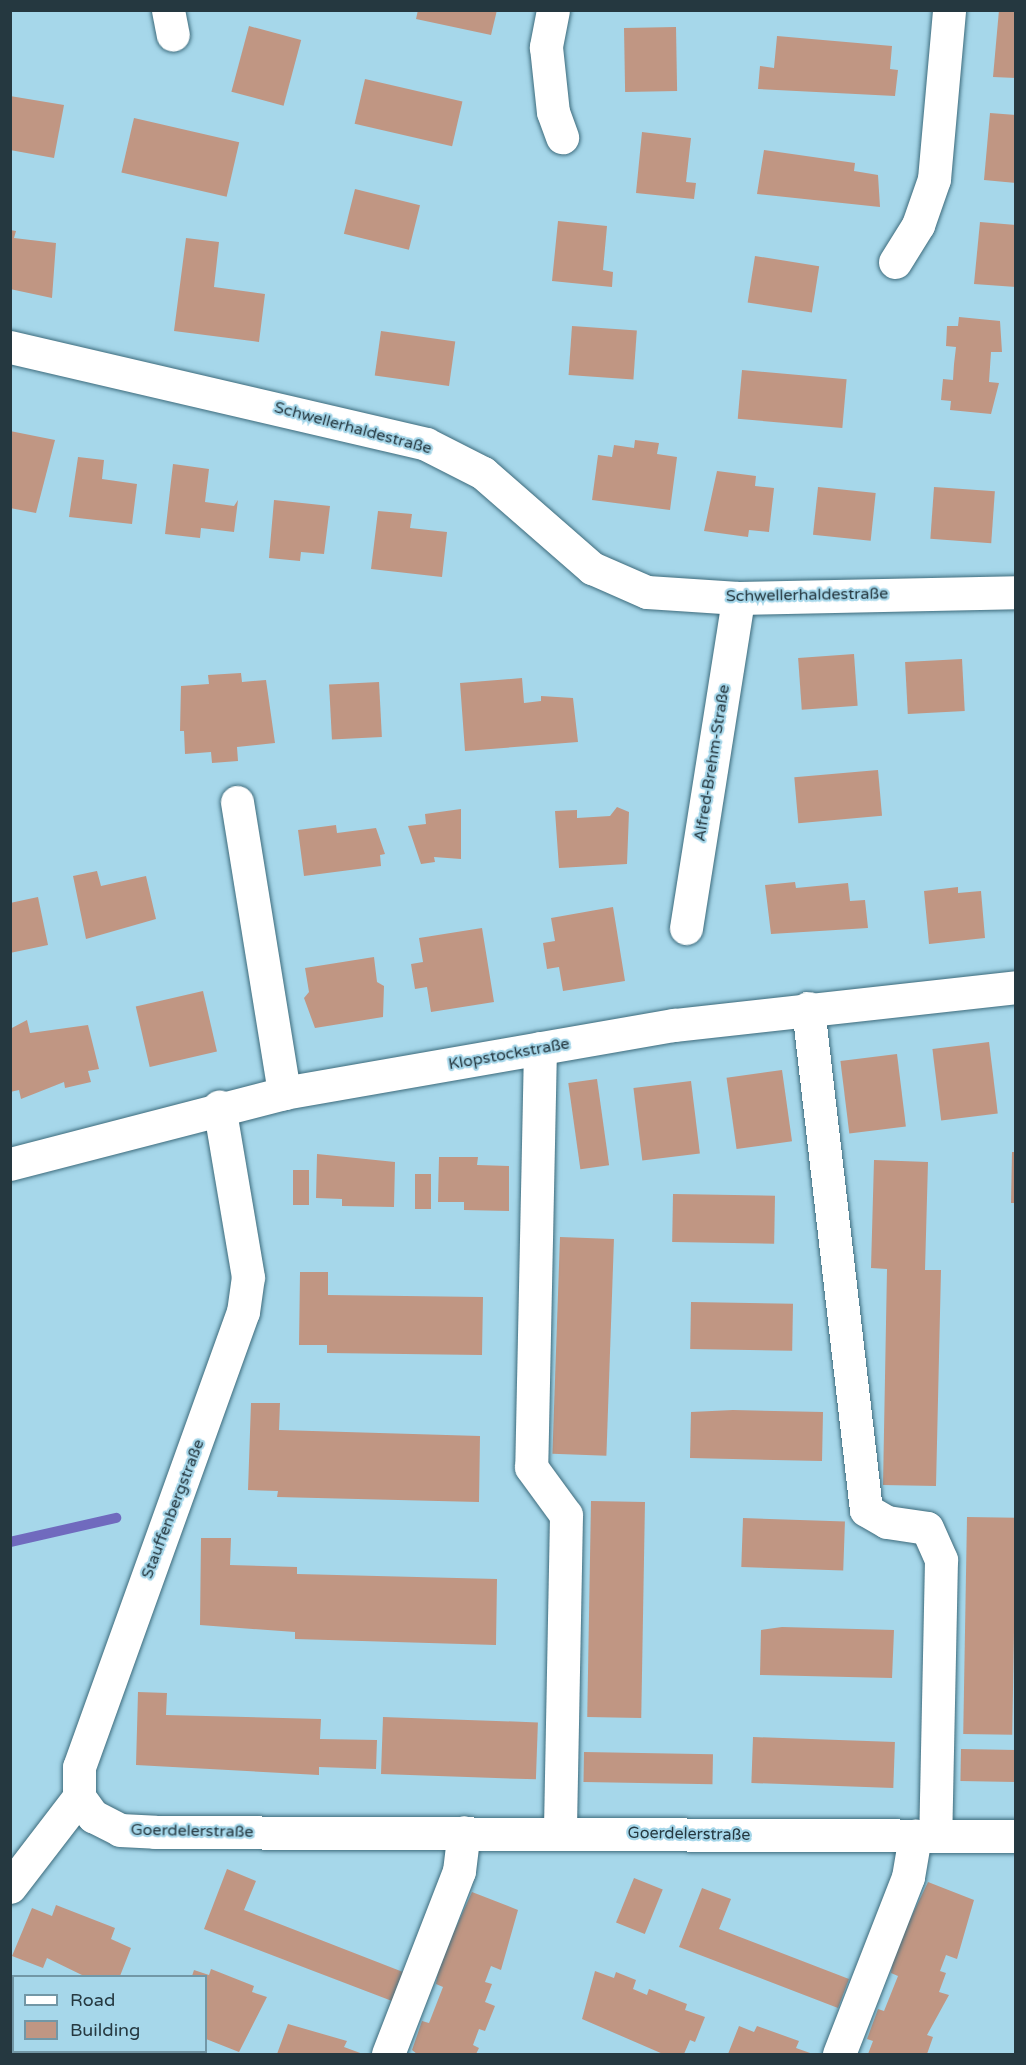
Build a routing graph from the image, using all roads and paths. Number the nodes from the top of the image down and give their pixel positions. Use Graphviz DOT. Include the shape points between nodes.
graph roads {
  1 [pos="553,10"];
  2 [pos="949,10"];
  3 [pos="562,137"];
  4 [pos="895,262"];
  5 [pos="10,347"];
  6 [pos="1016,592"];
  7 [pos="738,598"];
  8 [pos="237,802"];
  9 [pos="686,928"];
  10 [pos="1016,987"];
  11 [pos="808,1008"];
  12 [pos="540,1048"];
  13 [pos="284,1093"];
  14 [pos="219,1106"];
  15 [pos="10,1164"];
  16 [pos="79,1797"];
  17 [pos="464,1832"];
  18 [pos="560,1832"];
  19 [pos="925,1836"];
  20 [pos="1016,1836"];
  21 [pos="10,1887"];
  22 [pos="388,2055"];
  23 [pos="839,2055"];
  1 -- 3 [label="street" via="546,47 553,112"];
  2 -- 4 [label="street" via="934,179 918,225"];
  5 -- 7 [label="street, Schwellerhaldestraße" via="426,444 483,473 592,568 647,592"];
  6 -- 7 [label="street, Schwellerhaldestraße"];
  7 -- 9 [label="street, Alfred-Brehm-Straße"];
  8 -- 13 [label="street"];
  10 -- 11 [label="street, Klopstockstraße"];
  11 -- 12 [label="street, Klopstockstraße"];
  11 -- 19 [label="street" via="866,1510 887,1522 927,1528 941,1560"];
  12 -- 13 [label="street, Klopstockstraße"];
  12 -- 18 [label="street" via="531,1467 566,1515"];
  13 -- 14 [label="street, Klopstockstraße"];
  14 -- 15 [label="street, Klopstockstraße"];
  14 -- 16 [label="street, Stauffenbergstraße" via="248,1277 243,1312 79,1767"];
  16 -- 17 [label="street, Goerdelerstraße" via="93,1816 120,1830"];
  16 -- 21 [label="street"];
  17 -- 18 [label="street, Goerdelerstraße"];
  17 -- 22 [label="street" via="459,1871"];
  18 -- 19 [label="street, Goerdelerstraße"];
  19 -- 20 [label="street, Goerdelerstraße"];
  19 -- 23 [label="street"];
}
